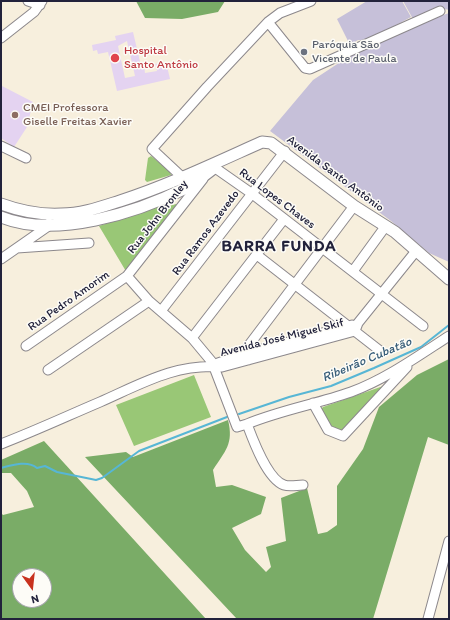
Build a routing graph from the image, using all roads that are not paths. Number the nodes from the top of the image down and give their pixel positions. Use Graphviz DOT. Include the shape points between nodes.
graph roads {
  1 [pos="28,1"];
  2 [pos="311,1"];
  3 [pos="41,3"];
  4 [pos="440,11"];
  5 [pos="268,22"];
  6 [pos="1,38"];
  7 [pos="1,146"];
  8 [pos="285,151"];
  9 [pos="26,158"];
  10 [pos="214,166"];
  11 [pos="184,182"];
  12 [pos="251,193"];
  13 [pos="1,204"];
  14 [pos="354,206"];
  15 [pos="54,214"];
  16 [pos="1,217"];
  17 [pos="284,220"];
  18 [pos="47,227"];
  19 [pos="385,227"];
  20 [pos="89,243"];
  21 [pos="17,248"];
  22 [pos="323,248"];
  23 [pos="416,250"];
  24 [pos="257,254"];
  25 [pos="425,258"];
  26 [pos="1,259"];
  27 [pos="449,269"];
  28 [pos="353,271"];
  29 [pos="127,276"];
  30 [pos="449,279"];
  31 [pos="296,283"];
  32 [pos="382,294"];
  33 [pos="149,301"];
  34 [pos="161,311"];
  35 [pos="423,326"];
  36 [pos="354,327"];
  37 [pos="449,336"];
  38 [pos="192,338"];
  39 [pos="26,346"];
  40 [pos="380,350"];
  41 [pos="248,356"];
  42 [pos="412,361"];
  43 [pos="214,366"];
  44 [pos="48,370"];
  45 [pos="313,403"];
  46 [pos="247,424"];
  47 [pos="1,444"];
  48 [pos="303,485"];
  49 [pos="449,541"];
  50 [pos="428,619"];
  1 -- 3 [label="street"];
  2 -- 5 [label="street" via="280,13"];
  3 -- 6 [label="street"];
  4 -- 5 [label="street" via="310,69 305,68"];
  5 -- 11 [label="street" via="152,149"];
  7 -- 9 [label="street"];
  8 -- 10 [label="main road, Avenida Santo Antônio" via="271,143 262,142"];
  8 -- 12 [label="street, Rua Ramos Azevedo"];
  8 -- 14 [label="main road, Avenida Santo Antônio"];
  10 -- 11 [label="main road, Avenida Santo Antônio"];
  10 -- 12 [label="street, Rua Lopes Chaves"];
  10 -- 29 [label="street, Rua John Bronley"];
  11 -- 15 [label="main road, Avenida Santo Antônio" via="90,211"];
  11 -- 18 [label="main road, Avenida Santo Antônio" via="143,205 94,221"];
  12 -- 17 [label="street, Rua Lopes Chaves"];
  12 -- 34 [label="street, Rua Ramos Azevedo"];
  13 -- 15 [label="main road, Avenida Santo Antônio" via="19,210"];
  14 -- 19 [label="main road, Avenida Santo Antônio"];
  14 -- 22 [label="street"];
  15 -- 18 [label="street"];
  16 -- 18 [label="main road, Avenida Santo Antônio"];
  17 -- 22 [label="street, Rua Lopes Chaves"];
  17 -- 24 [label="street"];
  18 -- 21 [label="street"];
  19 -- 23 [label="main road, Avenida Santo Antônio"];
  19 -- 28 [label="street"];
  20 -- 21 [label="street"];
  21 -- 26 [label="street"];
  22 -- 28 [label="street, Rua Lopes Chaves"];
  22 -- 31 [label="street"];
  23 -- 25 [label="main road, Avenida Santo Antônio"];
  23 -- 32 [label="street"];
  24 -- 31 [label="street"];
  24 -- 38 [label="street"];
  25 -- 27 [label="main road, Avenida Santo Antônio"];
  25 -- 30 [label="main road, Avenida Santo Antônio"];
  28 -- 32 [label="street, Rua Lopes Chaves"];
  29 -- 33 [label="street"];
  29 -- 39 [label="street, Rua Pedro Amorim"];
  31 -- 36 [label="street"];
  31 -- 41 [label="street" via="249,345"];
  32 -- 35 [label="street, Rua Lopes Chaves"];
  32 -- 36 [label="street"];
  33 -- 34 [label="street"];
  33 -- 44 [label="street"];
  34 -- 38 [label="street"];
  36 -- 40 [label="street"];
  36 -- 41 [label="street, Avenida José Miguel Skif"];
  37 -- 42 [label="street"];
  38 -- 43 [label="street"];
  41 -- 43 [label="street, Avenida José Miguel Skif" via="221,361"];
  42 -- 45 [label="street" via="353,391"];
  42 -- 45 [label="street" via="345,436 328,430"];
  43 -- 46 [label="street" via="237,427"];
  43 -- 47 [label="street" via="166,372"];
  45 -- 46 [label="street"];
  46 -- 48 [label="street" via="258,454 282,485"];
  49 -- 50 [label="street"];
}
